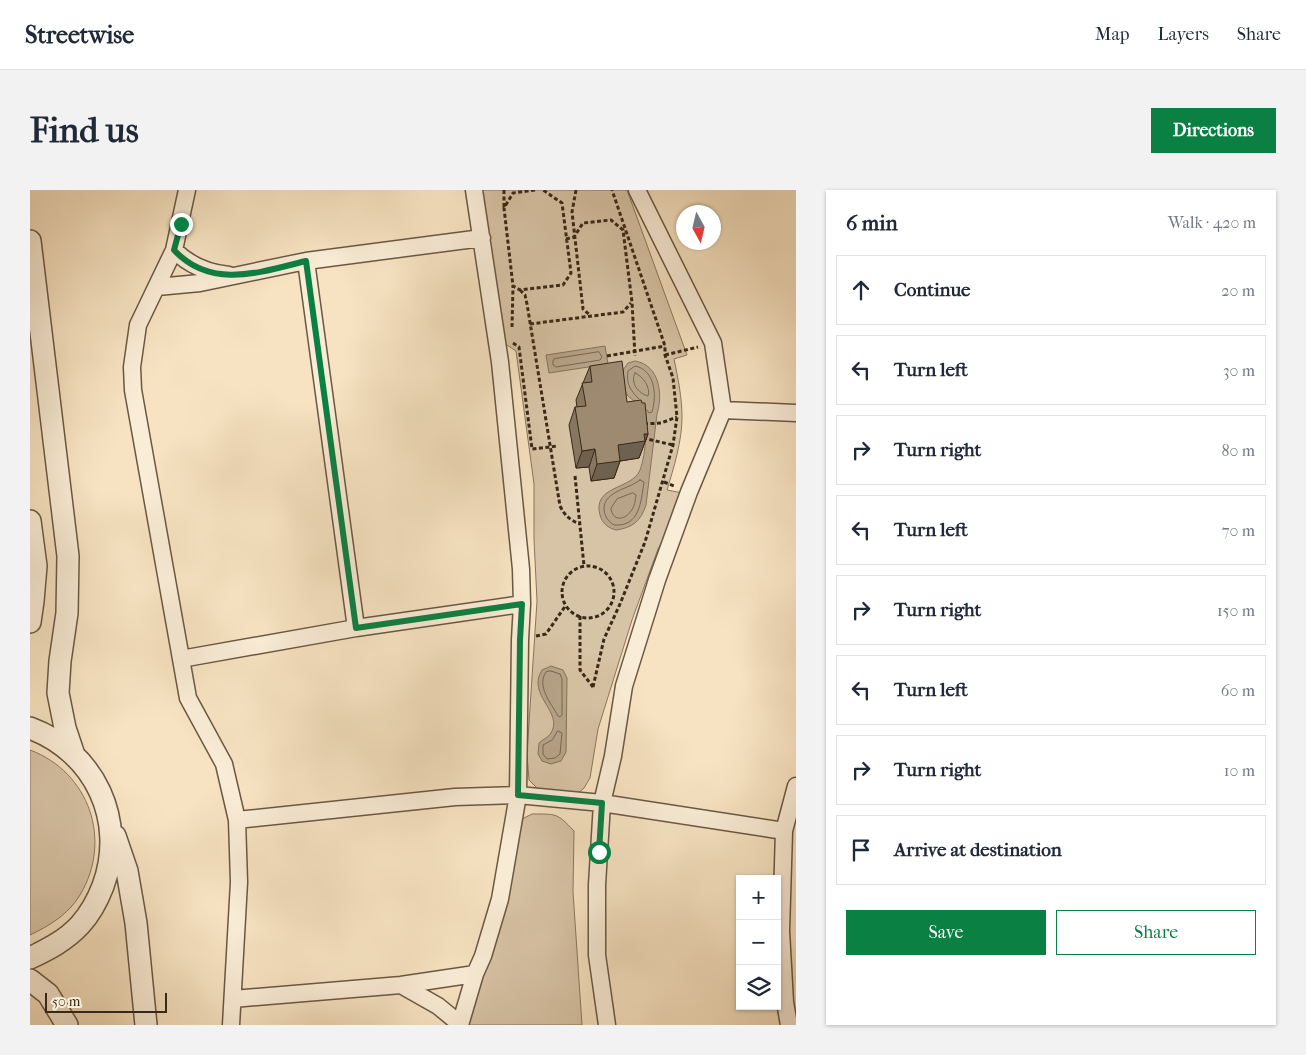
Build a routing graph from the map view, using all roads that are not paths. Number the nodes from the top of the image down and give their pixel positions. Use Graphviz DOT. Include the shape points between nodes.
graph roads {
  1 [pos="187,190"];
  2 [pos="474,190"];
  3 [pos="638,190"];
  4 [pos="482,238"];
  5 [pos="30,241"];
  6 [pos="174,250"];
  7 [pos="306,261"];
  8 [pos="244,275"];
  9 [pos="157,287"];
  10 [pos="723,410"];
  11 [pos="796,412"];
  12 [pos="30,522"];
  13 [pos="522,604"];
  14 [pos="30,622"];
  15 [pos="356,628"];
  16 [pos="181,659"];
  17 [pos="30,728"];
  18 [pos="74,755"];
  19 [pos="796,786"];
  20 [pos="518,795"];
  21 [pos="602,803"];
  22 [pos="237,820"];
  23 [pos="110,824"];
  24 [pos="784,831"];
  25 [pos="30,958"];
  26 [pos="475,974"];
  27 [pos="30,980"];
  28 [pos="400,985"];
  29 [pos="233,999"];
  30 [pos="67,1025"];
  31 [pos="146,1025"];
  32 [pos="231,1025"];
  33 [pos="460,1025"];
  34 [pos="607,1025"];
  35 [pos="789,1025"];
  1 -- 6 [label="street"];
  2 -- 4 [label="street"];
  3 -- 10 [label="street" via="713,343"];
  4 -- 7 [label="street"];
  4 -- 13 [label="street" via="500,362"];
  5 -- 18 [label="street" via="68,556 67,613 58,693"];
  6 -- 8 [label="street" via="190,264 228,276"];
  6 -- 9 [label="street"];
  7 -- 8 [label="street"];
  7 -- 15 [label="street"];
  8 -- 9 [label="street"];
  9 -- 16 [label="street" via="138,326 132,367 133,390"];
  10 -- 11 [label="street"];
  10 -- 21 [label="street" via="657,580 624,686 614,756"];
  12 -- 14 [label="street" via="36,566"];
  13 -- 15 [label="street"];
  13 -- 20 [label="street"];
  15 -- 16 [label="street"];
  16 -- 22 [label="street" via="188,698 224,764"];
  17 -- 18 [label="street"];
  18 -- 23 [label="street" via="92,776 106,806"];
  19 -- 24 [label="street"];
  20 -- 21 [label="street"];
  20 -- 22 [label="street" via="455,797"];
  20 -- 26 [label="street" via="500,899"];
  21 -- 24 [label="street"];
  21 -- 34 [label="street" via="597,955"];
  22 -- 29 [label="street" via="239,882"];
  23 -- 25 [label="street" via="109,870 98,899 81,924 63,940"];
  23 -- 31 [label="street" via="128,871"];
  24 -- 35 [label="street" via="781,931"];
  26 -- 28 [label="street"];
  26 -- 33 [label="street"];
  27 -- 30 [label="street" via="48,994"];
  28 -- 29 [label="street"];
  28 -- 33 [label="street" via="438,1006"];
  29 -- 32 [label="street"];
}
